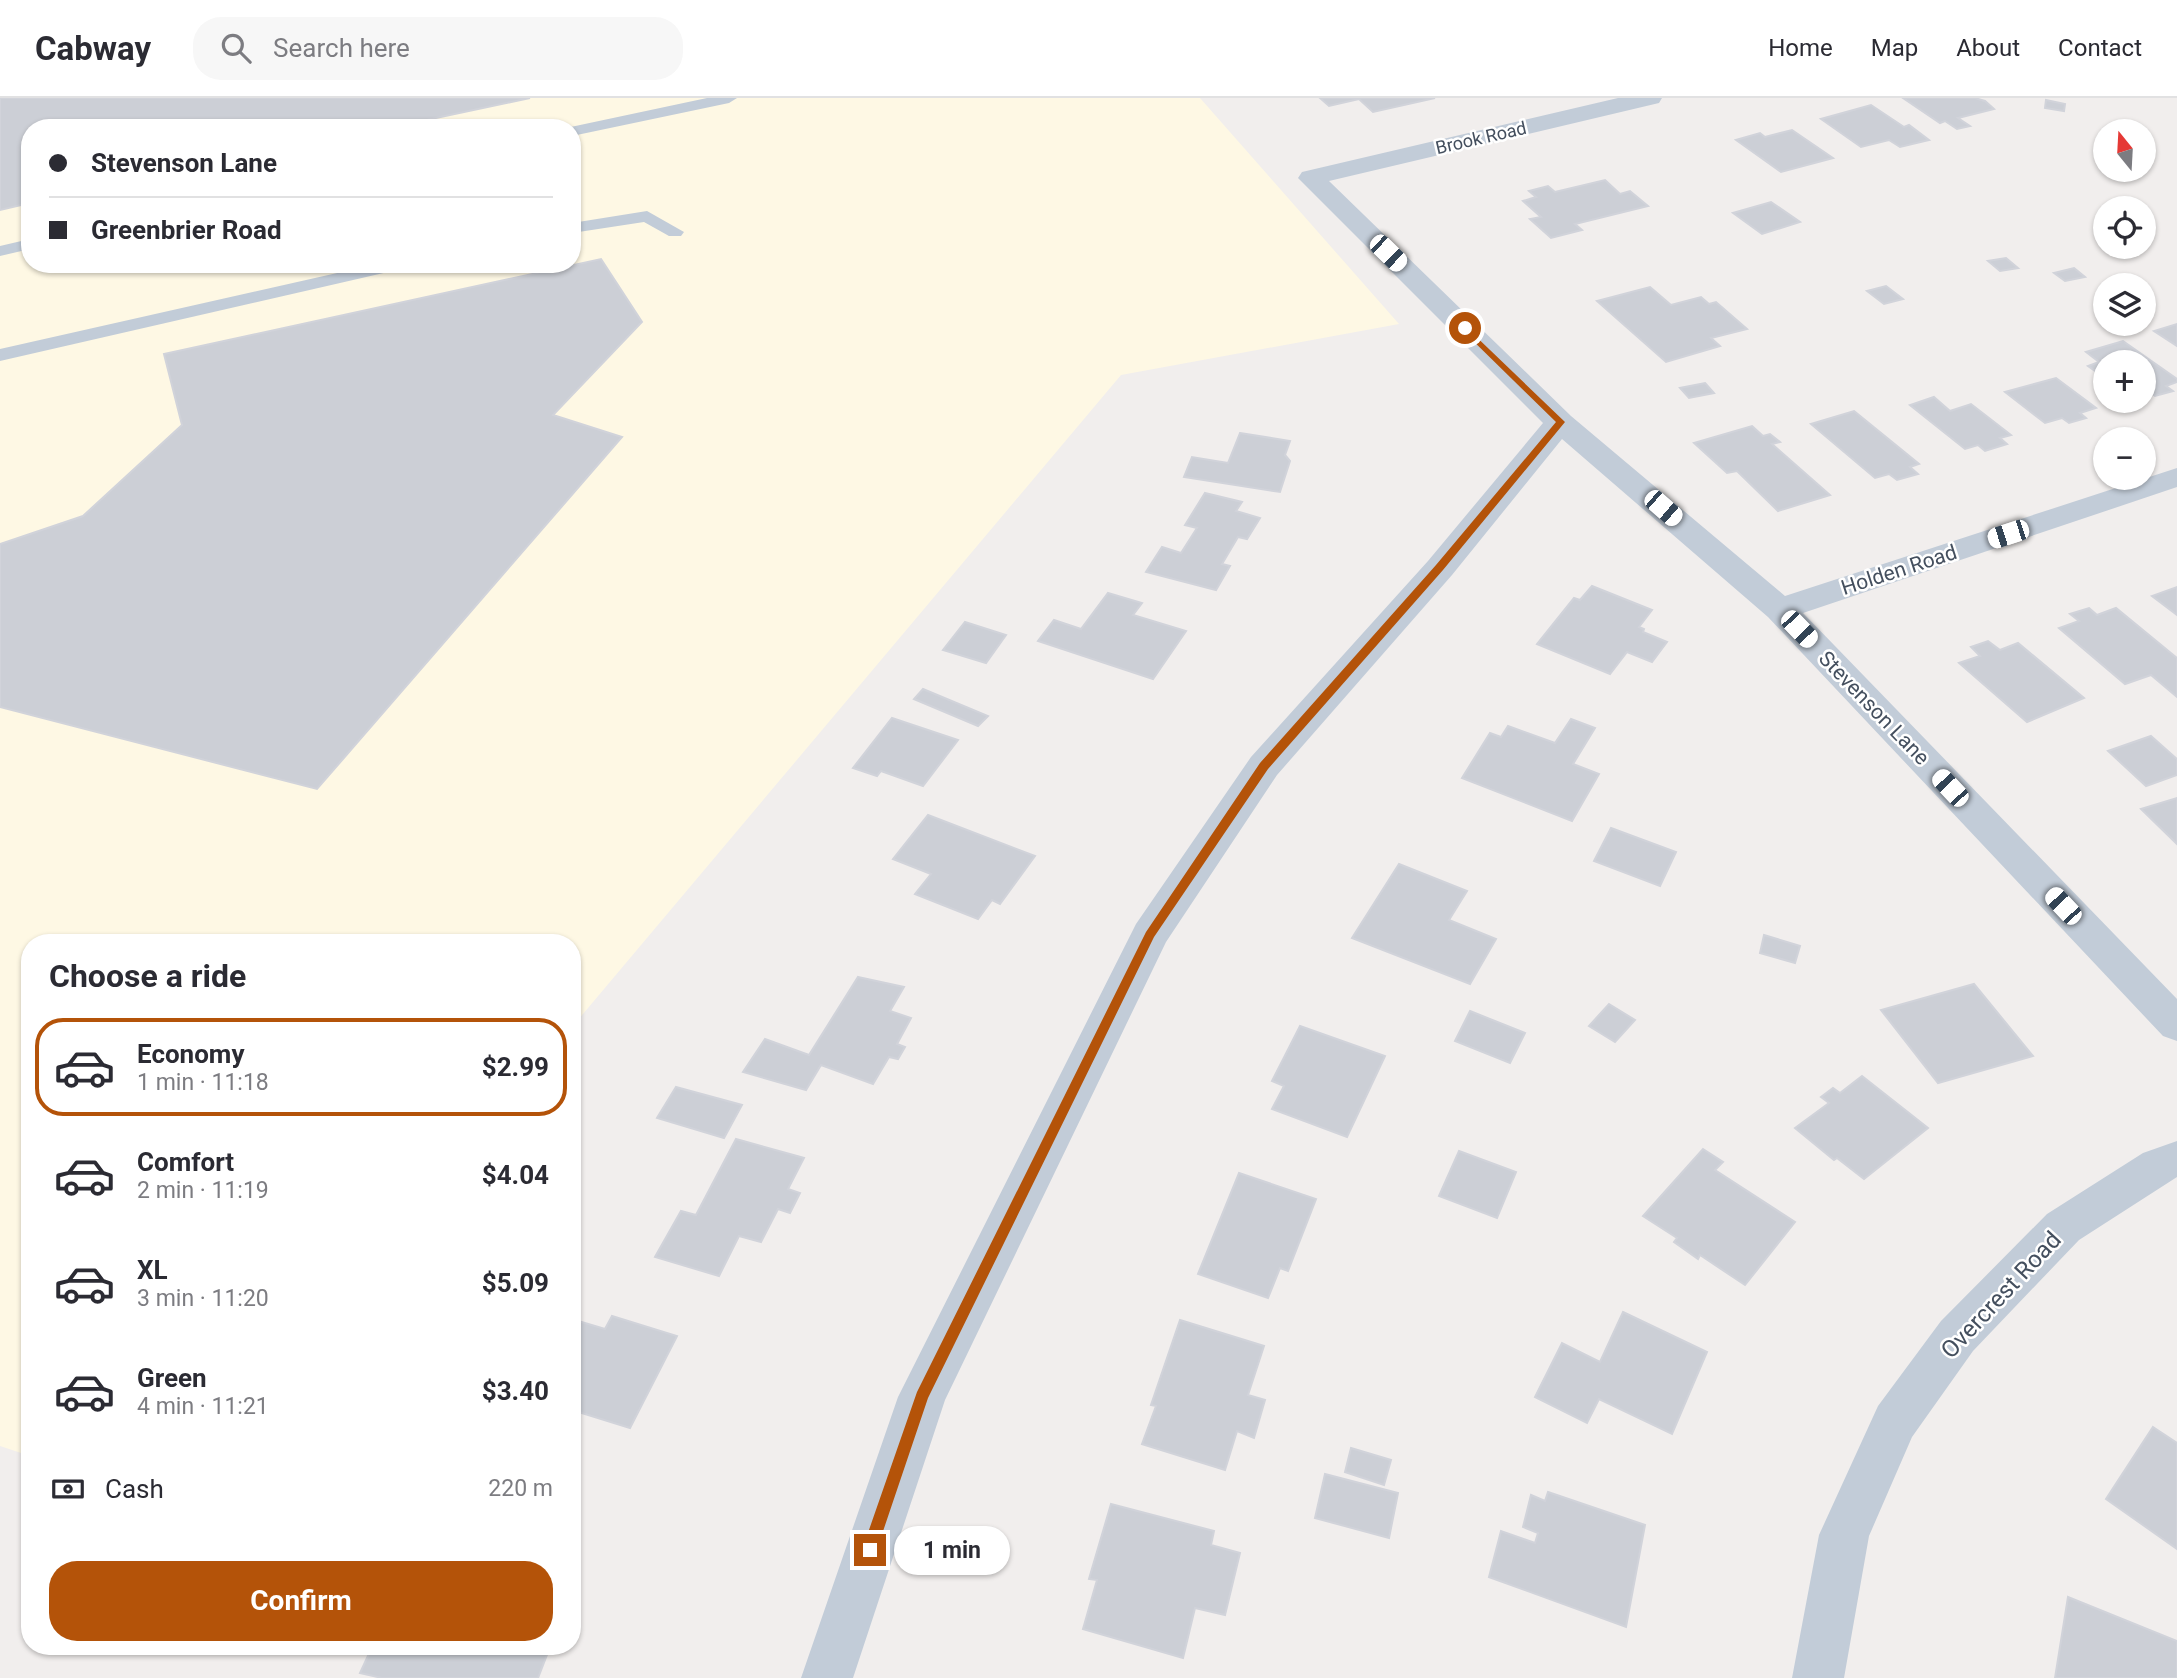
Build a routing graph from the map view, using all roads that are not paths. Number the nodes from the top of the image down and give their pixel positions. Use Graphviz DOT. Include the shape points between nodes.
graph roads {
  1 [pos="729,98"];
  2 [pos="1650,98"];
  3 [pos="581,129"];
  4 [pos="1311,178"];
  5 [pos="581,227"];
  6 [pos="675,232"];
  7 [pos="21,246"];
  8 [pos="0,251"];
  9 [pos="361,273"];
  10 [pos="0,355"];
  11 [pos="1560,422"];
  12 [pos="2177,477"];
  13 [pos="1780,609"];
  14 [pos="2177,1026"];
  15 [pos="2177,1159"];
  16 [pos="827,1678"];
  17 [pos="1818,1678"];
  1 -- 3 [label="lane"];
  2 -- 4 [label="street, Brook Road"];
  4 -- 11 [label="street, Stevenson Lane"];
  5 -- 6 [label="lane" via="647,216"];
  7 -- 8 [label="lane"];
  9 -- 10 [label="lane"];
  11 -- 13 [label="street, Stevenson Lane"];
  11 -- 16 [label="street" via="1440,568 1264,766 1150,935 922,1397"];
  12 -- 13 [label="street, Holden Road"];
  13 -- 14 [label="street, Stevenson Lane"];
  15 -- 17 [label="street, Overcrest Road" via="2158,1166 2063,1227 1957,1336 1895,1422 1844,1535"];
}
